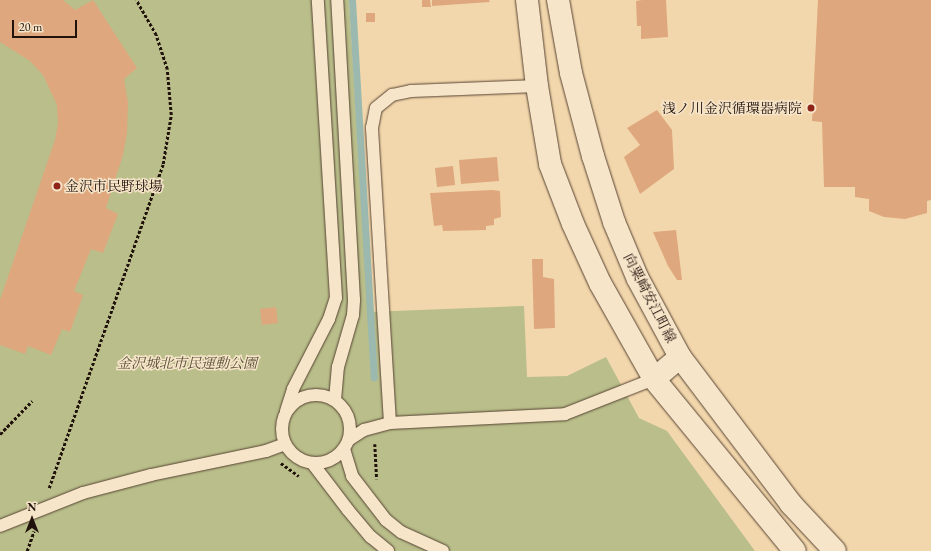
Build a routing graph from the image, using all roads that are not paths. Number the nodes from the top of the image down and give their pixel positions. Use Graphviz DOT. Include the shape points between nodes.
graph roads {
  1 [pos="318,0"];
  2 [pos="337,0"];
  3 [pos="527,0"];
  4 [pos="558,0"];
  5 [pos="537,86"];
  6 [pos="680,357"];
  7 [pos="654,379"];
  8 [pos="335,400"];
  9 [pos="286,411"];
  10 [pos="390,423"];
  11 [pos="284,444"];
  12 [pos="347,444"];
  13 [pos="313,464"];
  14 [pos="0,526"];
  15 [pos="388,551"];
  16 [pos="443,551"];
  17 [pos="795,551"];
  18 [pos="835,551"];
  1 -- 9 [label="lane" via="336,298 329,319 293,389"];
  2 -- 8 [label="lane" via="354,300 353,315 338,367"];
  3 -- 5 [label="main road"];
  4 -- 6 [label="main road, 向粟崎安江町線" via="571,73 614,222 638,280"];
  5 -- 7 [label="main road" via="550,164 573,224 600,283"];
  5 -- 10 [label="lane" via="411,91 392,95 376,108 372,128"];
  6 -- 7 [label="main road"];
  6 -- 18 [label="main road, 向粟崎安江町線" via="791,504"];
  7 -- 10 [label="lane" via="565,414"];
  7 -- 17 [label="main road"];
  8 -- 9 [label="lane" via="325,396 309,396 294,402"];
  8 -- 12 [label="lane" via="349,417"];
  9 -- 11 [label="lane" via="282,421"];
  10 -- 12 [label="lane" via="364,430"];
  11 -- 13 [label="lane" via="296,457"];
  11 -- 14 [label="lane" via="83,493"];
  12 -- 13 [label="lane" via="336,458"];
  12 -- 16 [label="lane" via="352,476 386,520 402,532"];
  13 -- 15 [label="lane" via="371,537"];
}
